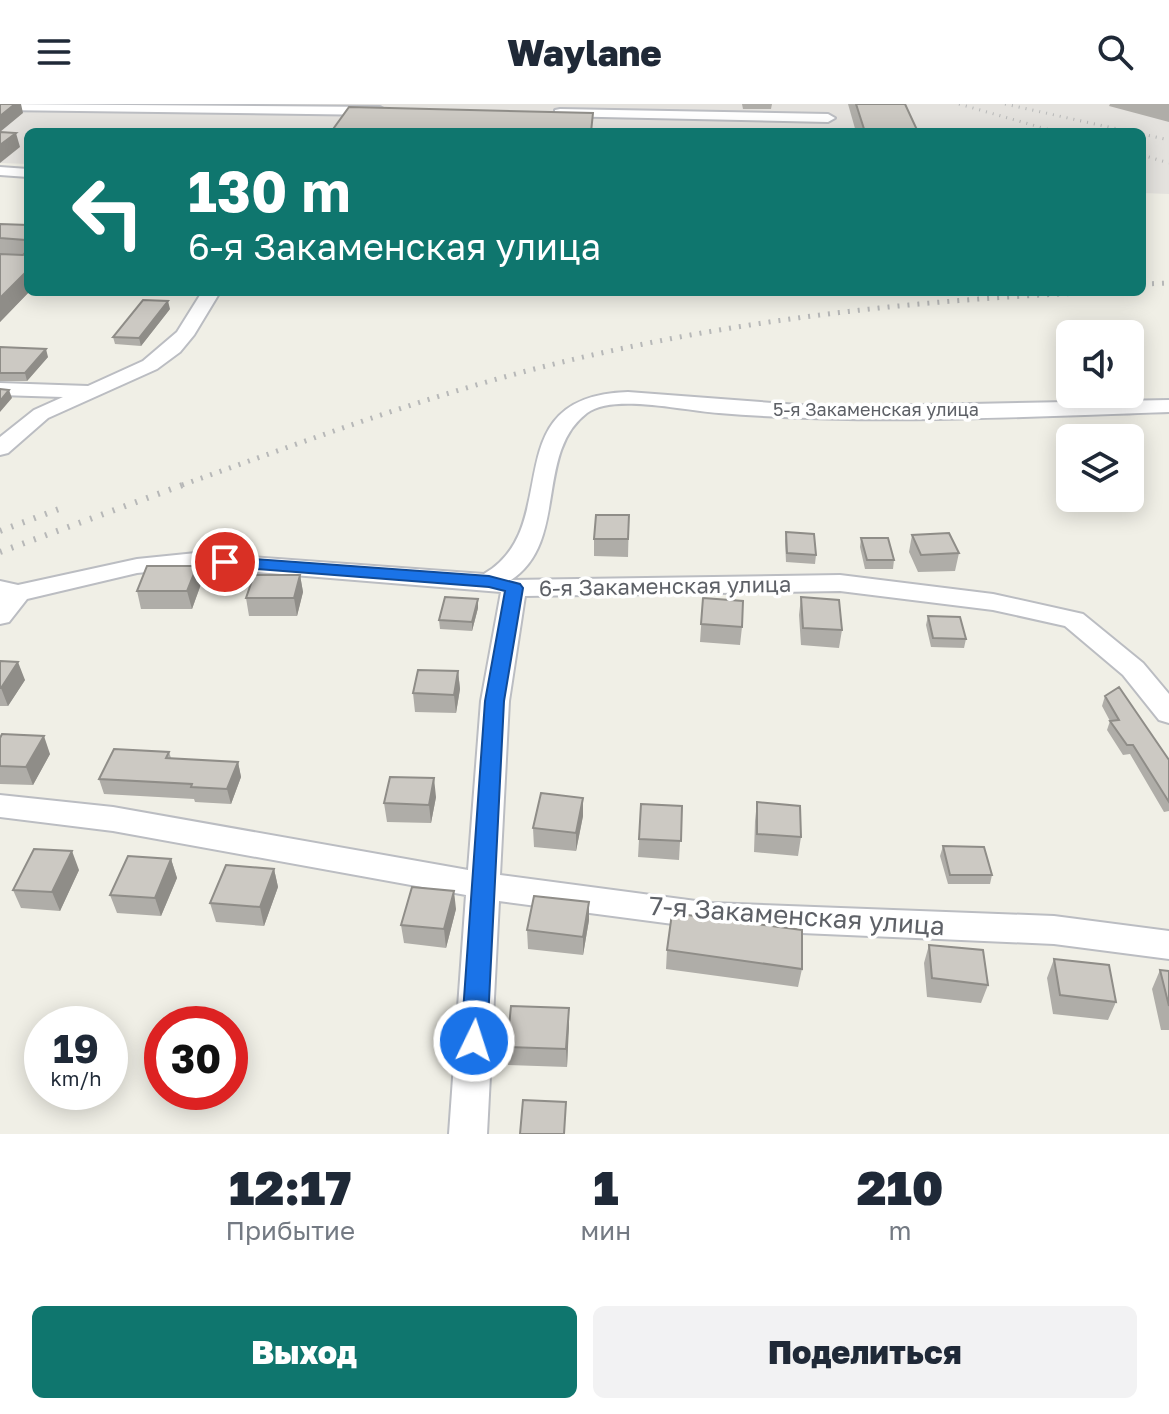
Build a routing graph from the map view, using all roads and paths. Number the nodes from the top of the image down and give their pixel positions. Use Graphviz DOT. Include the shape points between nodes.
graph roads {
  1 [pos="653,104"];
  2 [pos="0,106"];
  3 [pos="393,112"];
  4 [pos="546,113"];
  5 [pos="622,114"];
  6 [pos="828,118"];
  7 [pos="619,128"];
  8 [pos="0,171"];
  9 [pos="24,173"];
  10 [pos="209,296"];
  11 [pos="0,389"];
  12 [pos="92,391"];
  13 [pos="1169,406"];
  14 [pos="0,448"];
  15 [pos="502,585"];
  16 [pos="9,591"];
  17 [pos="0,616"];
  18 [pos="1169,713"];
  19 [pos="0,806"];
  20 [pos="485,886"];
  21 [pos="1169,945"];
  22 [pos="468,1134"];
  1 -- 5 [label="street"];
  2 -- 3 [label="street"];
  4 -- 5 [label="street"];
  5 -- 6 [label="street"];
  5 -- 7 [label="street"];
  8 -- 9 [label="street"];
  10 -- 12 [label="street" via="173,348 150,365"];
  11 -- 12 [label="street"];
  12 -- 14 [label="street" via="41,414"];
  13 -- 15 [label="street, 5-я Закаменская улица" via="838,413 651,399 584,405 554,435 528,546"];
  15 -- 16 [label="street, 6-я Закаменская улица" via="196,560"];
  15 -- 18 [label="street, 6-я Закаменская улица" via="840,583 993,602 1074,620 1133,669"];
  15 -- 20 [label="street"];
  16 -- 17 [label="street"];
  19 -- 20 [label="street, 7-я Закаменская улица" via="113,819"];
  20 -- 21 [label="street, 7-я Закаменская улица" via="711,916 1054,930"];
  20 -- 22 [label="street"];
}
